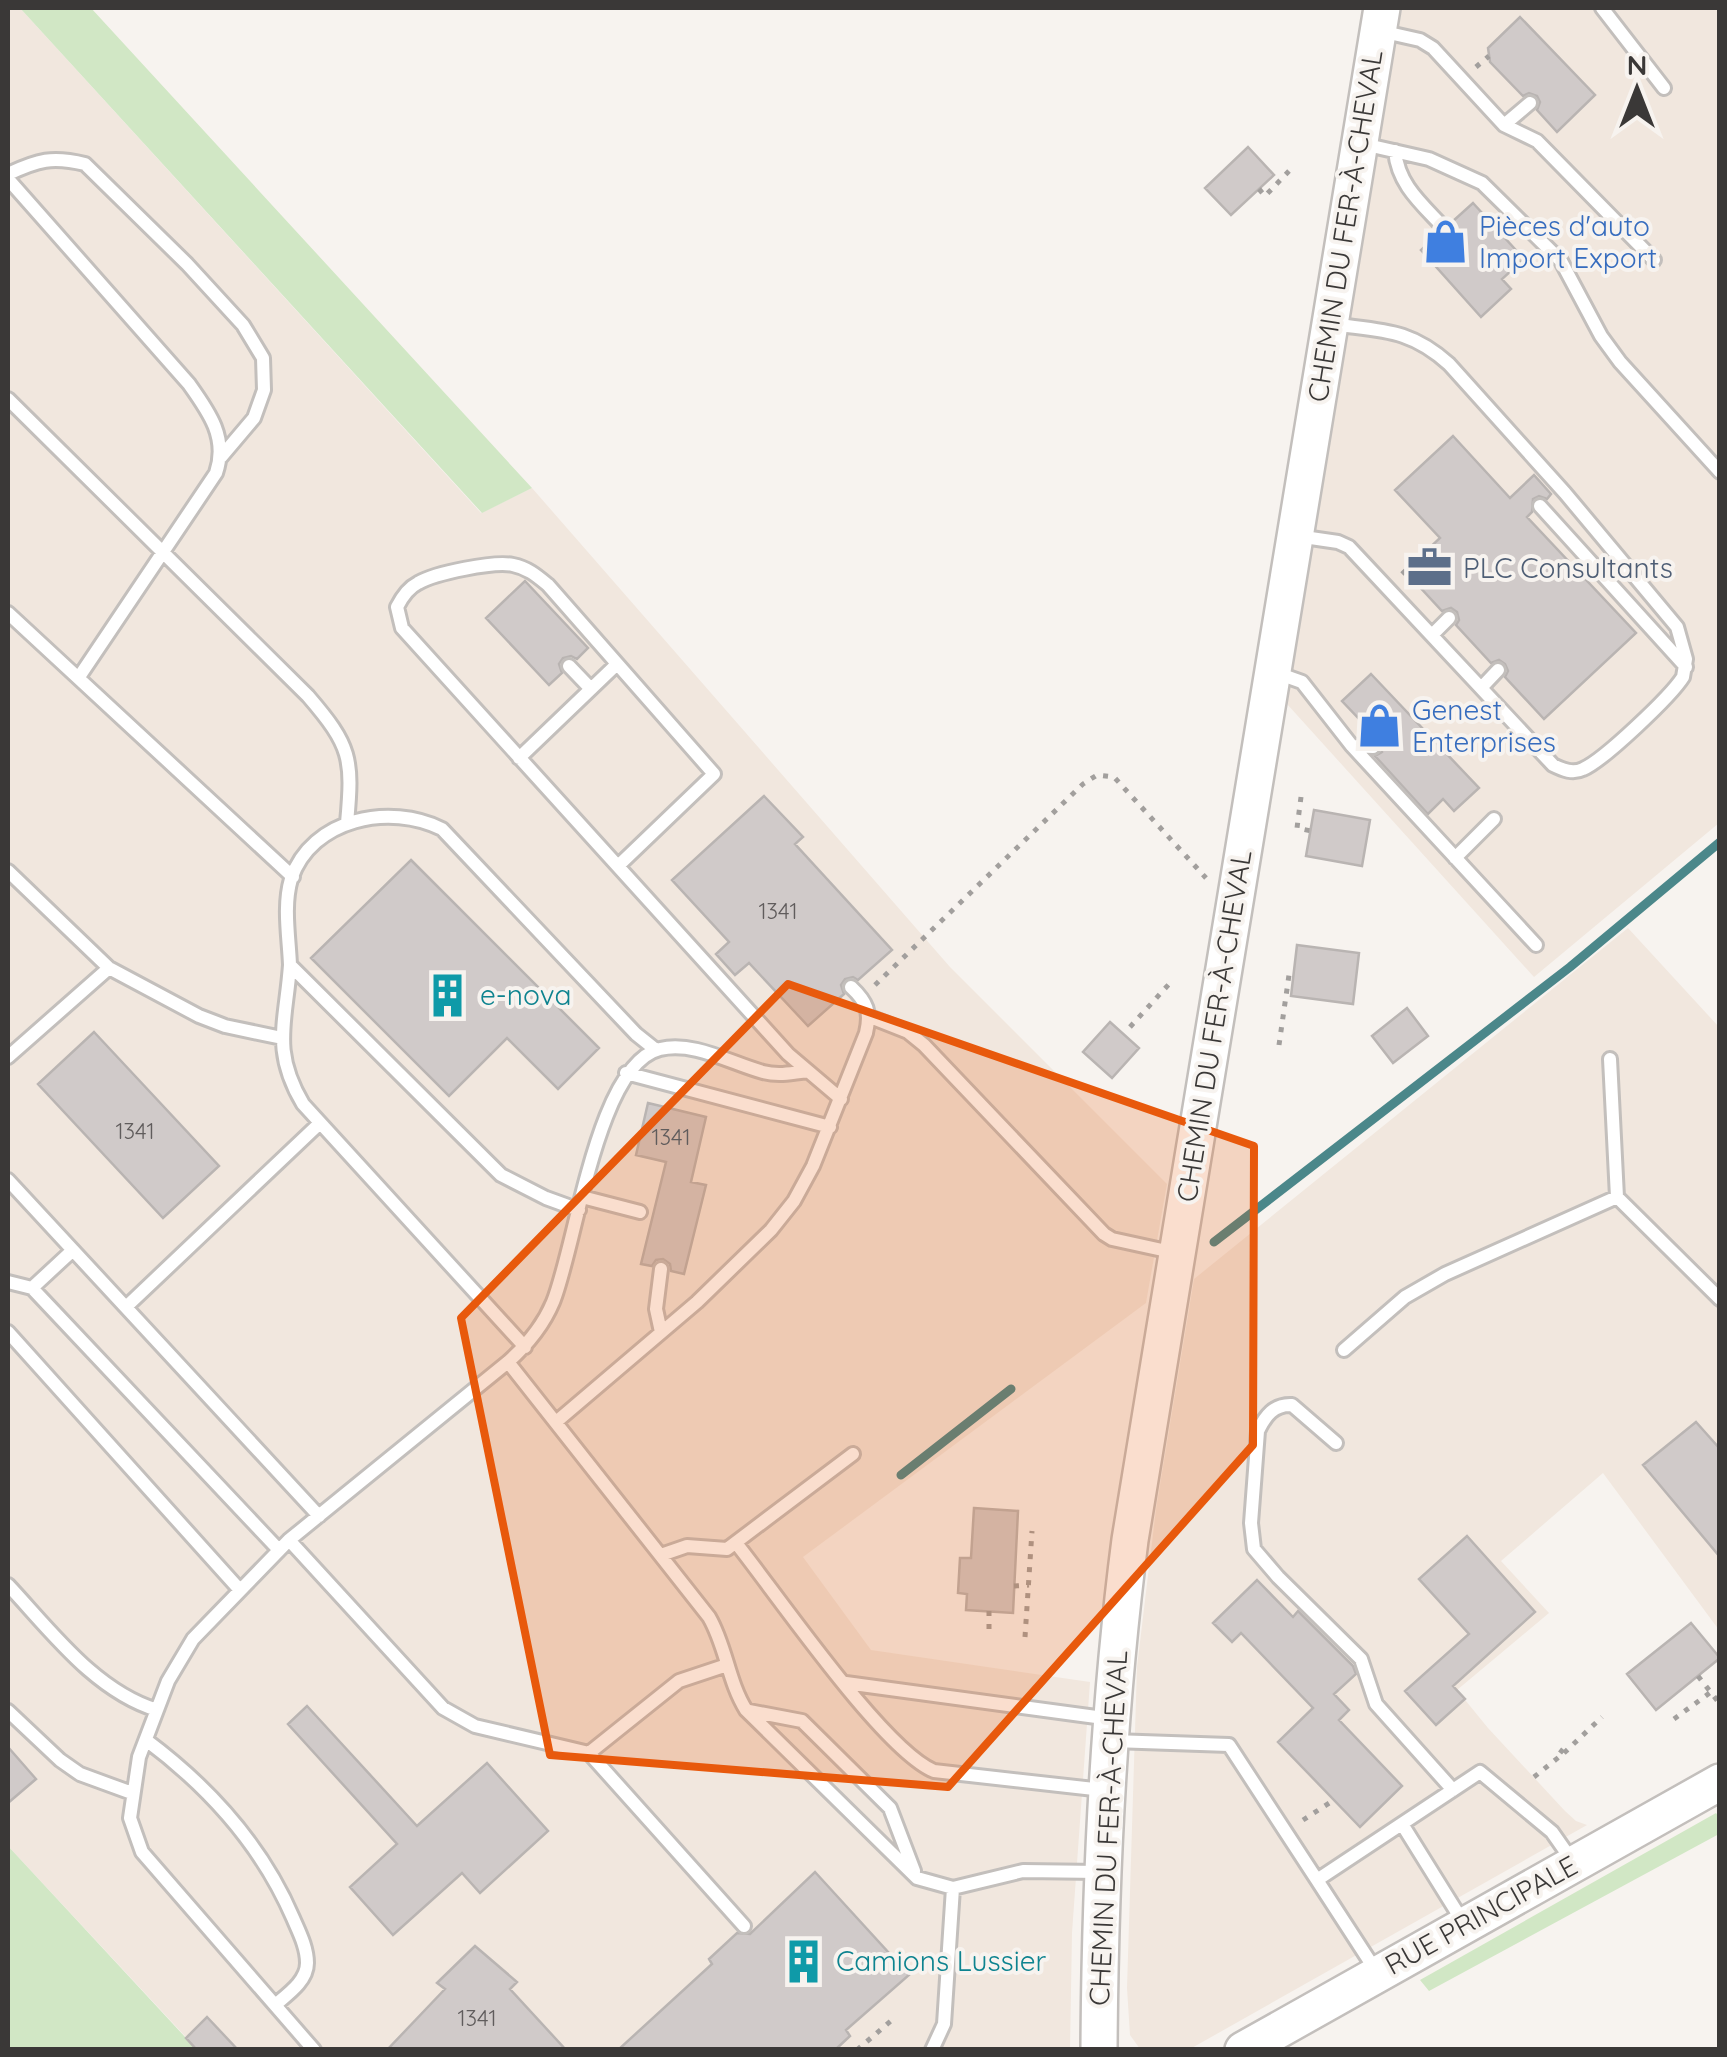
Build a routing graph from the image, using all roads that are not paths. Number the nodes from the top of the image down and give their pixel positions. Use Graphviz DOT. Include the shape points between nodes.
graph roads {
  1 [pos="1602,8"];
  2 [pos="1380,19"];
  3 [pos="1664,88"];
  4 [pos="1530,103"];
  5 [pos="1504,124"];
  6 [pos="1358,143"];
  7 [pos="1395,150"];
  8 [pos="8,176"];
  9 [pos="1444,228"];
  10 [pos="1654,260"];
  11 [pos="1329,324"];
  12 [pos="8,399"];
  13 [pos="221,458"];
  14 [pos="1720,472"];
  15 [pos="1540,506"];
  16 [pos="1294,536"];
  17 [pos="162,551"];
  18 [pos="8,613"];
  19 [pos="1449,618"];
  20 [pos="1432,635"];
  21 [pos="618,664"];
  22 [pos="569,666"];
  23 [pos="1686,667"];
  24 [pos="1498,670"];
  25 [pos="1272,672"];
  26 [pos="79,676"];
  27 [pos="1481,688"];
  28 [pos="591,689"];
  29 [pos="1352,746"];
  30 [pos="1373,747"];
  31 [pos="519,758"];
  32 [pos="1494,820"];
  33 [pos="347,824"];
  34 [pos="1455,858"];
  35 [pos="618,866"];
  36 [pos="8,871"];
  37 [pos="292,876"];
  38 [pos="1536,945"];
  39 [pos="290,965"];
  40 [pos="109,968"];
  41 [pos="852,987"];
  42 [pos="870,1018"];
  43 [pos="282,1038"];
  44 [pos="656,1050"];
  45 [pos="8,1057"];
  46 [pos="1610,1058"];
  47 [pos="808,1071"];
  48 [pos="626,1073"];
  49 [pos="841,1099"];
  50 [pos="320,1123"];
  51 [pos="830,1127"];
  52 [pos="8,1180"];
  53 [pos="1617,1197"];
  54 [pos="580,1204"];
  55 [pos="640,1212"];
  56 [pos="73,1250"];
  57 [pos="1177,1253"];
  58 [pos="661,1269"];
  59 [pos="8,1282"];
  60 [pos="32,1288"];
  61 [pos="1720,1299"];
  62 [pos="126,1307"];
  63 [pos="8,1332"];
  64 [pos="662,1332"];
  65 [pos="525,1347"];
  66 [pos="1344,1350"];
  67 [pos="508,1362"];
  68 [pos="556,1422"];
  69 [pos="1336,1443"];
  70 [pos="852,1454"];
  71 [pos="319,1516"];
  72 [pos="736,1543"];
  73 [pos="284,1545"];
  74 [pos="661,1555"];
  75 [pos="1278,1578"];
  76 [pos="8,1585"];
  77 [pos="240,1589"];
  78 [pos="1266,1590"];
  79 [pos="727,1665"];
  80 [pos="846,1683"];
  81 [pos="8,1710"];
  82 [pos="157,1710"];
  83 [pos="746,1710"];
  84 [pos="1110,1730"];
  85 [pos="146,1740"];
  86 [pos="589,1754"];
  87 [pos="1720,1782"];
  88 [pos="1106,1790"];
  89 [pos="1453,1790"];
  90 [pos="132,1793"];
  91 [pos="1402,1824"];
  92 [pos="1574,1863"];
  93 [pos="1102,1872"];
  94 [pos="916,1878"];
  95 [pos="1317,1880"];
  96 [pos="953,1888"];
  97 [pos="1464,1924"];
  98 [pos="744,1926"];
  99 [pos="1378,1973"];
  100 [pos="275,2005"];
  101 [pos="314,2050"];
  102 [pos="932,2050"];
  103 [pos="1098,2050"];
  104 [pos="1243,2050"];
  1 -- 3 [label="lane"];
  2 -- 5 [label="lane" via="1426,43"];
  2 -- 6 [label="street, CHEMIN DU FER-À-CHEVAL"];
  4 -- 5 [label="lane"];
  5 -- 10 [label="lane" via="1537,141"];
  6 -- 7 [label="lane"];
  6 -- 11 [label="street, CHEMIN DU FER-À-CHEVAL"];
  7 -- 9 [label="lane" via="1406,187"];
  7 -- 14 [label="lane" via="1482,183 1548,245 1620,362"];
  8 -- 13 [label="lane" via="189,384 215,426"];
  8 -- 13 [label="lane" via="39,160 85,164 243,325 263,358 264,390 254,418"];
  11 -- 16 [label="street, CHEMIN DU FER-À-CHEVAL"];
  11 -- 23 [label="lane" via="1410,336 1449,364 1677,628"];
  12 -- 17 [label="lane"];
  13 -- 17 [label="lane"];
  15 -- 23 [label="lane"];
  16 -- 20 [label="lane" via="1350,547"];
  16 -- 25 [label="street, CHEMIN DU FER-À-CHEVAL"];
  17 -- 26 [label="lane"];
  17 -- 33 [label="lane" via="336,729 350,766"];
  18 -- 26 [label="lane"];
  19 -- 20 [label="lane"];
  20 -- 27 [label="lane"];
  21 -- 28 [label="lane"];
  21 -- 31 [label="lane" via="548,585 512,564 422,580 409,589 397,607 402,628"];
  21 -- 35 [label="lane" via="714,774"];
  22 -- 28 [label="lane"];
  23 -- 27 [label="lane" via="1678,685 1596,761 1574,772 1553,765"];
  24 -- 27 [label="lane"];
  25 -- 29 [label="lane" via="1302,682"];
  25 -- 57 [label="street, CHEMIN DU FER-À-CHEVAL"];
  26 -- 37 [label="lane"];
  28 -- 31 [label="lane"];
  29 -- 30 [label="lane"];
  29 -- 34 [label="lane"];
  31 -- 35 [label="lane"];
  32 -- 34 [label="lane"];
  33 -- 37 [label="lane" via="318,842"];
  33 -- 44 [label="lane" via="393,815 442,829"];
  34 -- 38 [label="lane"];
  35 -- 47 [label="lane"];
  36 -- 40 [label="lane"];
  37 -- 39 [label="lane"];
  39 -- 43 [label="lane"];
  39 -- 54 [label="lane" via="500,1176 546,1198"];
  40 -- 43 [label="lane" via="199,1016"];
  40 -- 45 [label="lane"];
  41 -- 42 [label="lane"];
  42 -- 49 [label="lane"];
  42 -- 57 [label="lane" via="924,1045 1104,1234"];
  43 -- 50 [label="lane" via="291,1084"];
  44 -- 47 [label="lane" via="688,1048 766,1072"];
  44 -- 48 [label="lane"];
  46 -- 53 [label="lane"];
  47 -- 49 [label="lane"];
  48 -- 51 [label="lane"];
  48 -- 54 [label="lane"];
  49 -- 51 [label="lane"];
  50 -- 62 [label="lane"];
  50 -- 65 [label="lane"];
  51 -- 64 [label="lane" via="794,1201 771,1230"];
  52 -- 56 [label="lane"];
  53 -- 61 [label="lane"];
  53 -- 66 [label="lane" via="1445,1274 1405,1297"];
  54 -- 55 [label="lane"];
  54 -- 65 [label="lane" via="554,1301"];
  56 -- 60 [label="lane"];
  56 -- 62 [label="lane"];
  57 -- 84 [label="street, CHEMIN DU FER-À-CHEVAL" via="1132,1531"];
  58 -- 64 [label="lane" via="656,1309"];
  59 -- 60 [label="lane"];
  60 -- 73 [label="lane"];
  62 -- 71 [label="lane"];
  63 -- 77 [label="lane"];
  64 -- 68 [label="lane"];
  65 -- 67 [label="lane"];
  67 -- 68 [label="lane"];
  67 -- 71 [label="lane"];
  68 -- 74 [label="lane"];
  69 -- 75 [label="lane" via="1292,1405 1270,1412 1258,1430 1250,1531 1254,1549"];
  70 -- 72 [label="lane"];
  71 -- 73 [label="lane"];
  72 -- 74 [label="lane" via="718,1551 687,1546"];
  72 -- 80 [label="lane"];
  73 -- 77 [label="lane"];
  73 -- 86 [label="lane" via="442,1708 474,1726"];
  74 -- 79 [label="lane" via="717,1630"];
  75 -- 78 [label="lane"];
  75 -- 89 [label="lane" via="1361,1659 1376,1704"];
  76 -- 82 [label="lane" via="100,1679"];
  77 -- 82 [label="lane" via="193,1639"];
  79 -- 83 [label="lane"];
  79 -- 86 [label="lane" via="679,1681"];
  80 -- 84 [label="lane"];
  80 -- 88 [label="lane" via="921,1766"];
  81 -- 90 [label="lane" via="70,1767"];
  82 -- 85 [label="lane"];
  83 -- 94 [label="lane"];
  83 -- 94 [label="lane" via="802,1721 890,1808"];
  84 -- 88 [label="street, CHEMIN DU FER-À-CHEVAL"];
  84 -- 95 [label="lane" via="1229,1745"];
  85 -- 90 [label="lane"];
  85 -- 100 [label="lane" via="184,1768 279,1885 308,1964"];
  86 -- 98 [label="lane"];
  87 -- 92 [label="street, RUE PRINCIPALE"];
  88 -- 93 [label="street, CHEMIN DU FER-À-CHEVAL"];
  89 -- 91 [label="lane"];
  89 -- 92 [label="lane" via="1480,1772 1552,1832"];
  90 -- 100 [label="lane" via="130,1818 142,1852"];
  91 -- 95 [label="lane"];
  91 -- 97 [label="lane"];
  92 -- 97 [label="street, RUE PRINCIPALE"];
  93 -- 96 [label="lane" via="1022,1871"];
  93 -- 103 [label="street, CHEMIN DU FER-À-CHEVAL"];
  94 -- 96 [label="lane"];
  95 -- 99 [label="lane"];
  96 -- 102 [label="lane" via="944,2024"];
  97 -- 99 [label="street, RUE PRINCIPALE"];
  99 -- 104 [label="street, RUE PRINCIPALE"];
  100 -- 101 [label="lane"];
}
